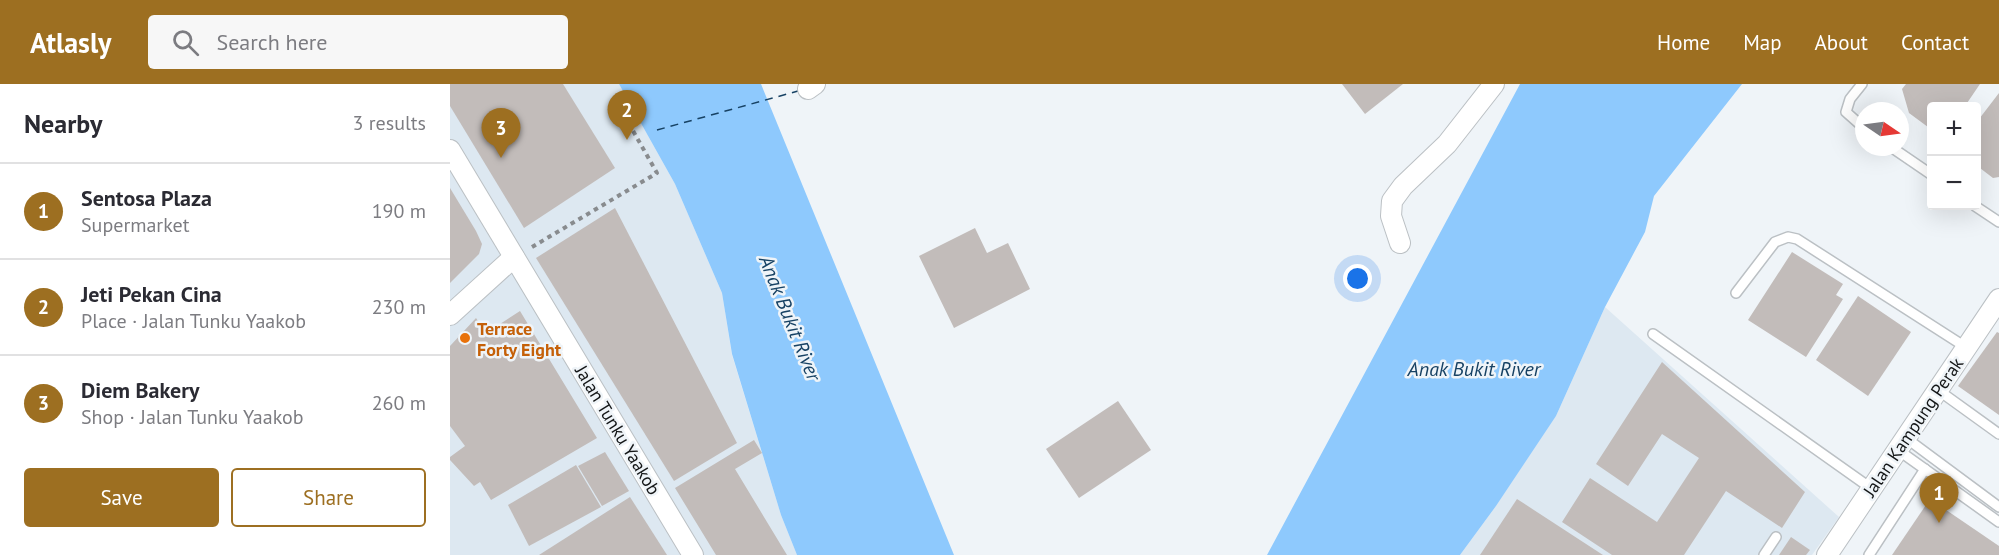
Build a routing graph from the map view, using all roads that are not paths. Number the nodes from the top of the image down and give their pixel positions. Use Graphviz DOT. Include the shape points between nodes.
graph roads {
  1 [pos="1494,84"];
  2 [pos="1862,84"];
  3 [pos="1855,120"];
  4 [pos="450,150"];
  5 [pos="1904,156"];
  6 [pos="1927,172"];
  7 [pos="1981,210"];
  8 [pos="1999,222"];
  9 [pos="1400,243"];
  10 [pos="514,257"];
  11 [pos="1736,293"];
  12 [pos="1999,299"];
  13 [pos="450,315"];
  14 [pos="1653,334"];
  15 [pos="1966,348"];
  16 [pos="1938,390"];
  17 [pos="1999,434"];
  18 [pos="1902,444"];
  19 [pos="1925,469"];
  20 [pos="1872,489"];
  21 [pos="1999,507"];
  22 [pos="1999,522"];
  23 [pos="1776,537"];
  24 [pos="693,555"];
  25 [pos="1764,555"];
  26 [pos="1827,555"];
  27 [pos="1869,555"];
  1 -- 9 [label="street" via="1447,144 1392,201 1390,216"];
  2 -- 3 [label="lane" via="1846,112"];
  4 -- 10 [label="street, Jalan Tunku Yaakob"];
  5 -- 6 [label="lane"];
  7 -- 8 [label="lane"];
  10 -- 13 [label="street"];
  10 -- 24 [label="street, Jalan Tunku Yaakob"];
  11 -- 15 [label="lane" via="1775,242 1788,237 1797,239"];
  12 -- 15 [label="street, Jalan Kampung Perak"];
  14 -- 20 [label="lane"];
  15 -- 16 [label="street, Jalan Kampung Perak"];
  16 -- 17 [label="lane"];
  16 -- 18 [label="street, Jalan Kampung Perak"];
  18 -- 19 [label="lane"];
  18 -- 20 [label="street, Jalan Kampung Perak"];
  18 -- 21 [label="lane"];
  19 -- 22 [label="lane"];
  19 -- 27 [label="lane"];
  20 -- 26 [label="street, Jalan Kampung Perak"];
  23 -- 25 [label="lane"];
}
